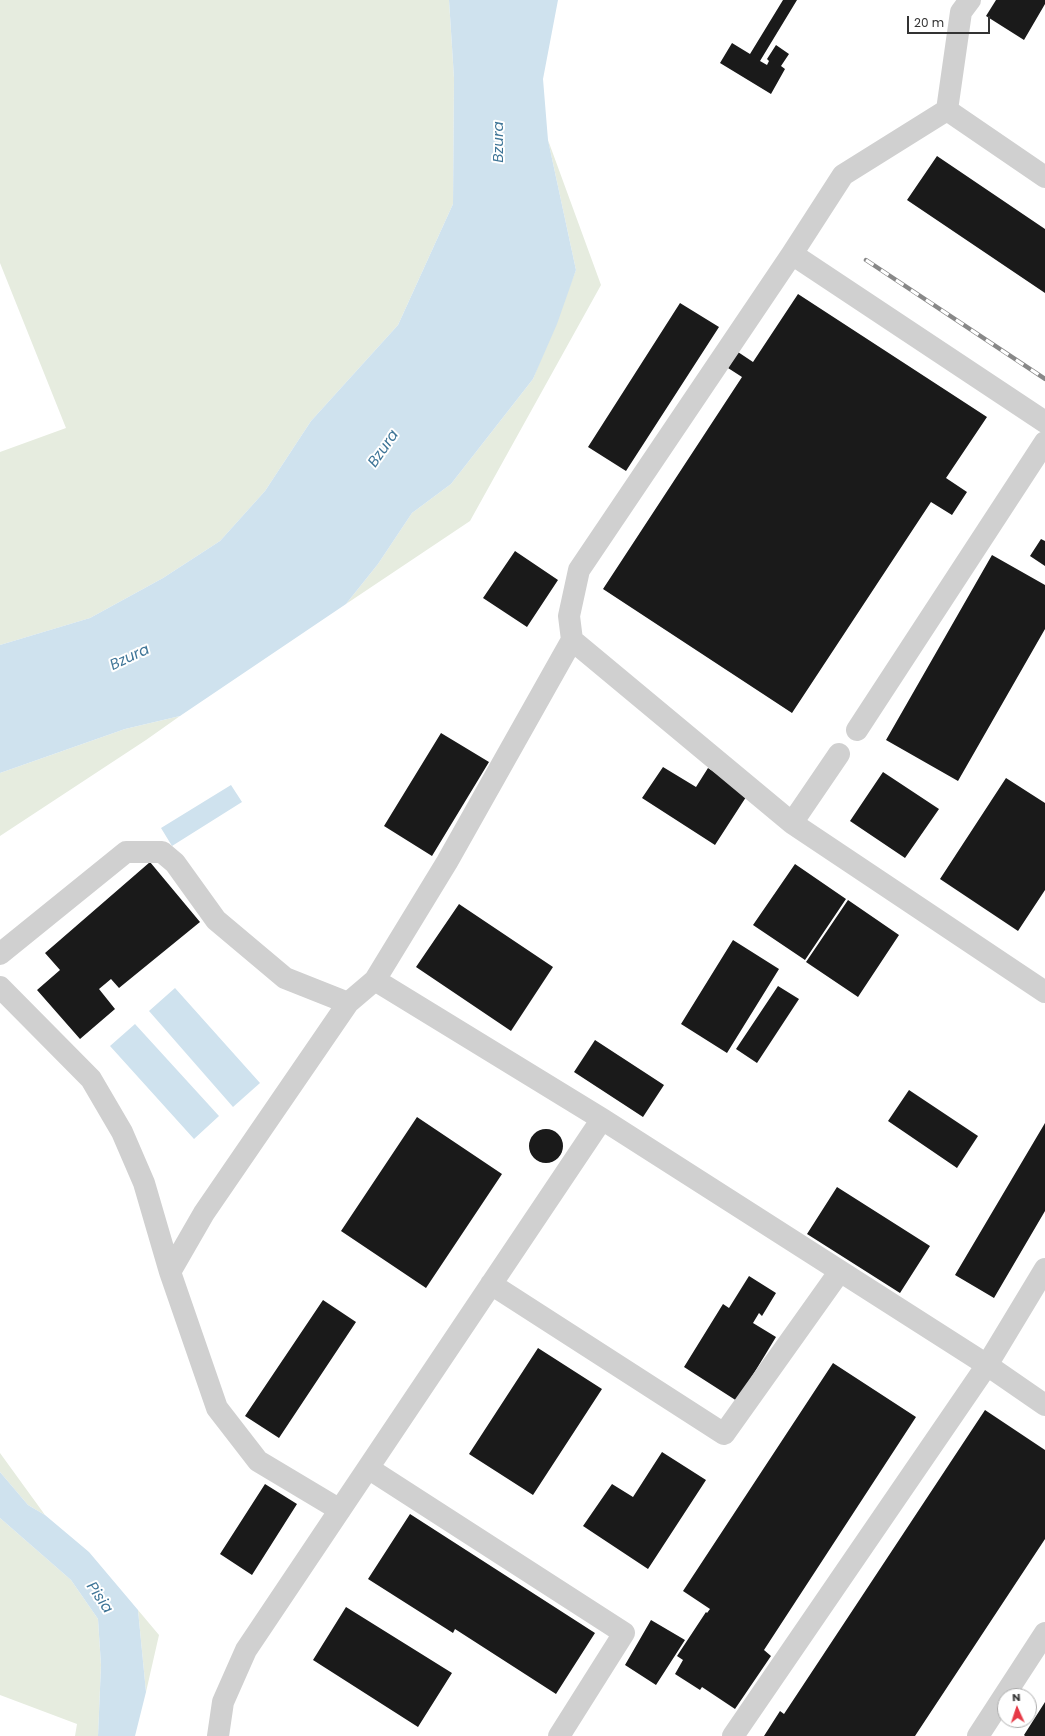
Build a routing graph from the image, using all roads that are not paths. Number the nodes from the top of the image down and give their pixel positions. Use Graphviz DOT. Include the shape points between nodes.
graph roads {
  1 [pos="970,0"];
  2 [pos="947,110"];
  3 [pos="1045,177"];
  4 [pos="792,254"];
  5 [pos="1045,422"];
  6 [pos="1045,442"];
  7 [pos="572,640"];
  8 [pos="857,730"];
  9 [pos="839,754"];
  10 [pos="792,823"];
  11 [pos="0,954"];
  12 [pos="375,980"];
  13 [pos="0,987"];
  14 [pos="1045,992"];
  15 [pos="348,1003"];
  16 [pos="602,1119"];
  17 [pos="1045,1269"];
  18 [pos="840,1271"];
  19 [pos="170,1272"];
  20 [pos="491,1284"];
  21 [pos="987,1365"];
  22 [pos="1045,1405"];
  23 [pos="368,1468"];
  24 [pos="340,1510"];
  25 [pos="1045,1633"];
  26 [pos="218,1736"];
  27 [pos="559,1736"];
  28 [pos="732,1736"];
  29 [pos="978,1736"];
  1 -- 2 [label="lane" via="961,12"];
  2 -- 3 [label="lane"];
  2 -- 4 [label="lane" via="842,175"];
  4 -- 5 [label="lane"];
  4 -- 7 [label="lane" via="579,570 569,616"];
  6 -- 8 [label="lane"];
  7 -- 10 [label="lane"];
  7 -- 12 [label="lane" via="447,862"];
  9 -- 10 [label="lane"];
  10 -- 14 [label="lane"];
  11 -- 15 [label="lane" via="126,852 162,852 175,864 216,920 285,978"];
  12 -- 15 [label="lane"];
  12 -- 16 [label="lane"];
  13 -- 19 [label="lane" via="91,1079 122,1132 144,1183"];
  15 -- 19 [label="lane" via="204,1213"];
  16 -- 18 [label="lane"];
  16 -- 20 [label="lane"];
  17 -- 21 [label="lane"];
  18 -- 20 [label="lane" via="724,1434"];
  18 -- 21 [label="lane"];
  19 -- 24 [label="lane" via="217,1408 258,1461"];
  20 -- 23 [label="lane"];
  21 -- 22 [label="lane"];
  21 -- 28 [label="lane"];
  23 -- 24 [label="lane"];
  23 -- 27 [label="lane" via="624,1633"];
  24 -- 26 [label="lane" via="246,1650 222,1702"];
  25 -- 29 [label="lane"];
}
